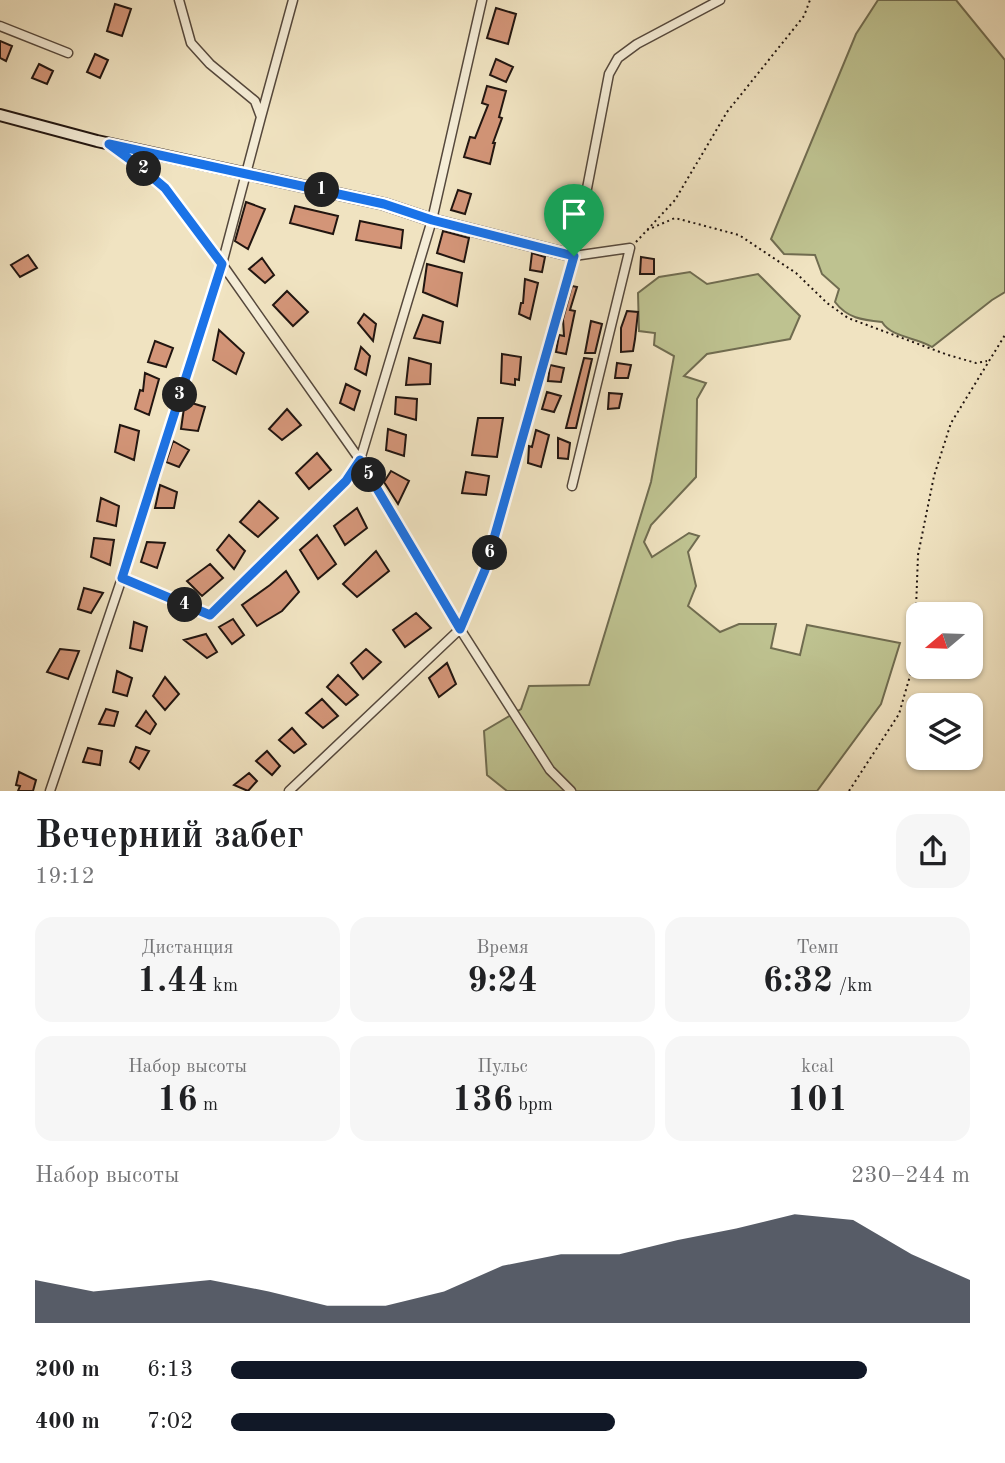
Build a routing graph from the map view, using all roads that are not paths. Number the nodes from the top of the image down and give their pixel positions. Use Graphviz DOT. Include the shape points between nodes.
graph roads {
  1 [pos="179,0"];
  2 [pos="293,0"];
  3 [pos="482,0"];
  4 [pos="720,0"];
  5 [pos="0,26"];
  6 [pos="68,53"];
  7 [pos="0,115"];
  8 [pos="261,117"];
  9 [pos="109,144"];
  10 [pos="244,173"];
  11 [pos="432,220"];
  12 [pos="574,256"];
  13 [pos="222,264"];
  14 [pos="360,460"];
  15 [pos="572,486"];
  16 [pos="122,578"];
  17 [pos="460,629"];
  18 [pos="50,791"];
  19 [pos="289,791"];
  20 [pos="571,791"];
  1 -- 8 [label="street" via="191,43 255,101"];
  2 -- 8 [label="street"];
  3 -- 11 [label="street"];
  4 -- 12 [label="street" via="618,58 609,74"];
  5 -- 6 [label="street"];
  7 -- 9 [label="street"];
  8 -- 10 [label="street"];
  9 -- 10 [label="street"];
  9 -- 13 [label="street" via="165,188"];
  10 -- 11 [label="street" via="384,204"];
  10 -- 13 [label="street"];
  11 -- 12 [label="street"];
  11 -- 14 [label="street"];
  12 -- 15 [label="street" via="630,248"];
  12 -- 17 [label="street" via="485,570"];
  13 -- 14 [label="street"];
  13 -- 16 [label="street"];
  14 -- 16 [label="street" via="346,481 210,615"];
  14 -- 17 [label="street"];
  16 -- 18 [label="street"];
  17 -- 19 [label="street"];
  17 -- 20 [label="street" via="550,770"];
}
